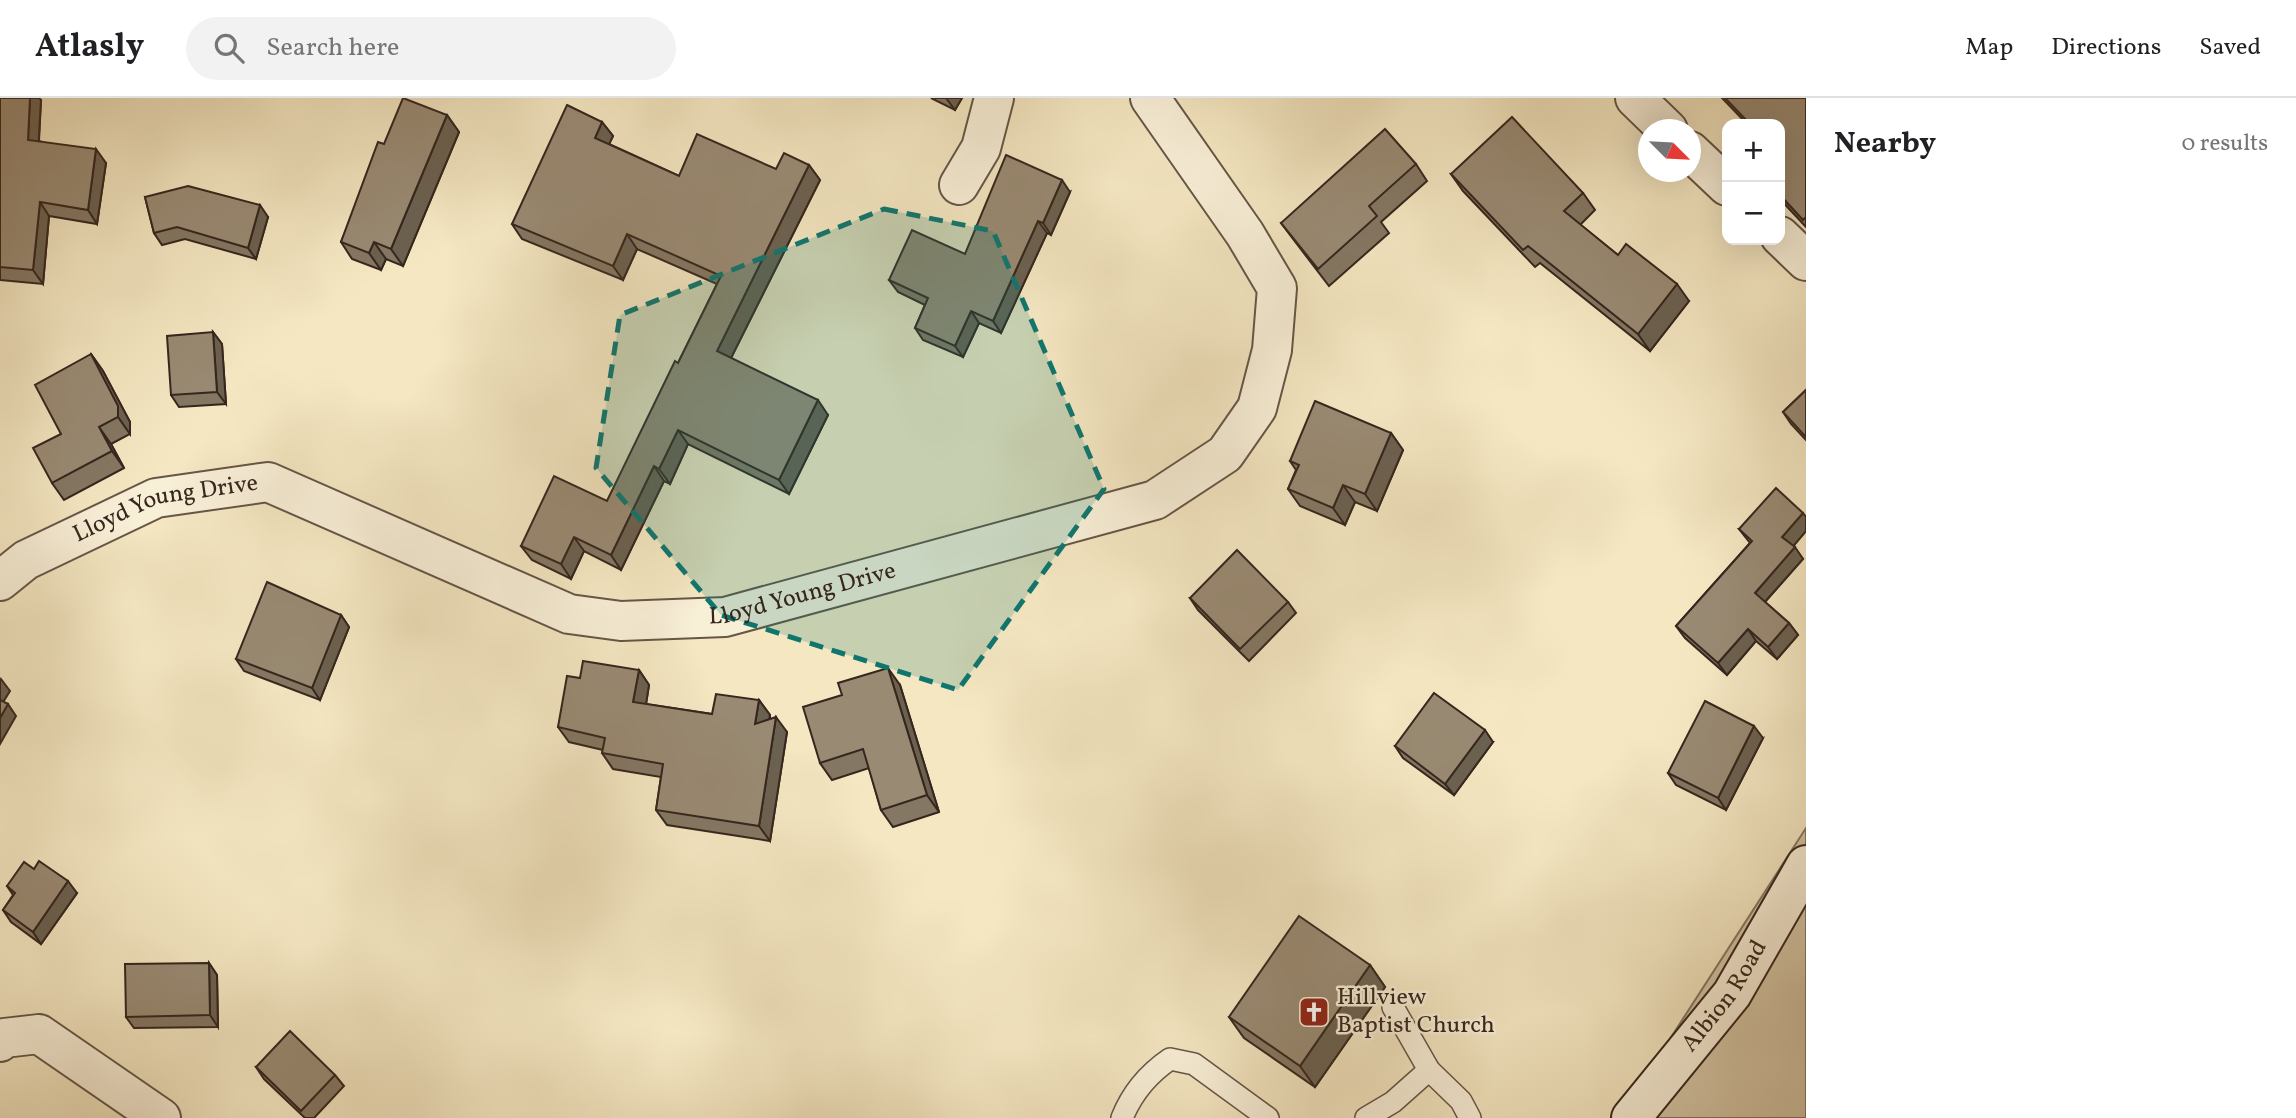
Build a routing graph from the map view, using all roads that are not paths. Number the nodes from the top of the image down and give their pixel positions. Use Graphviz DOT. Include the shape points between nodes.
graph roads {
  1 [pos="994,98"];
  2 [pos="1150,98"];
  3 [pos="1635,98"];
  4 [pos="1657,119"];
  5 [pos="1701,161"];
  6 [pos="1723,182"];
  7 [pos="959,185"];
  8 [pos="1785,241"];
  9 [pos="1806,261"];
  10 [pos="0,581"];
  11 [pos="1806,865"];
  12 [pos="1393,1007"];
  13 [pos="0,1042"];
  14 [pos="1429,1070"];
  15 [pos="161,1118"];
  16 [pos="1122,1118"];
  17 [pos="1268,1118"];
  18 [pos="1366,1118"];
  19 [pos="1470,1118"];
  20 [pos="1631,1118"];
  1 -- 7 [label="street" via="982,148"];
  2 -- 10 [label="street, Lloyd Young Drive" via="1277,288 1272,349 1257,408 1225,454 1155,500 725,617 621,621 569,614 268,482 156,498 26,560"];
  3 -- 4 [label="street"];
  5 -- 6 [label="street"];
  8 -- 9 [label="street"];
  11 -- 20 [label="street, Albion Road" via="1732,995"];
  12 -- 14 [label="lane"];
  13 -- 15 [label="street" via="39,1034"];
  14 -- 18 [label="lane" via="1393,1102"];
  14 -- 19 [label="lane" via="1461,1101"];
  16 -- 17 [label="lane" via="1129,1100 1153,1071 1170,1059 1194,1064"];
}
